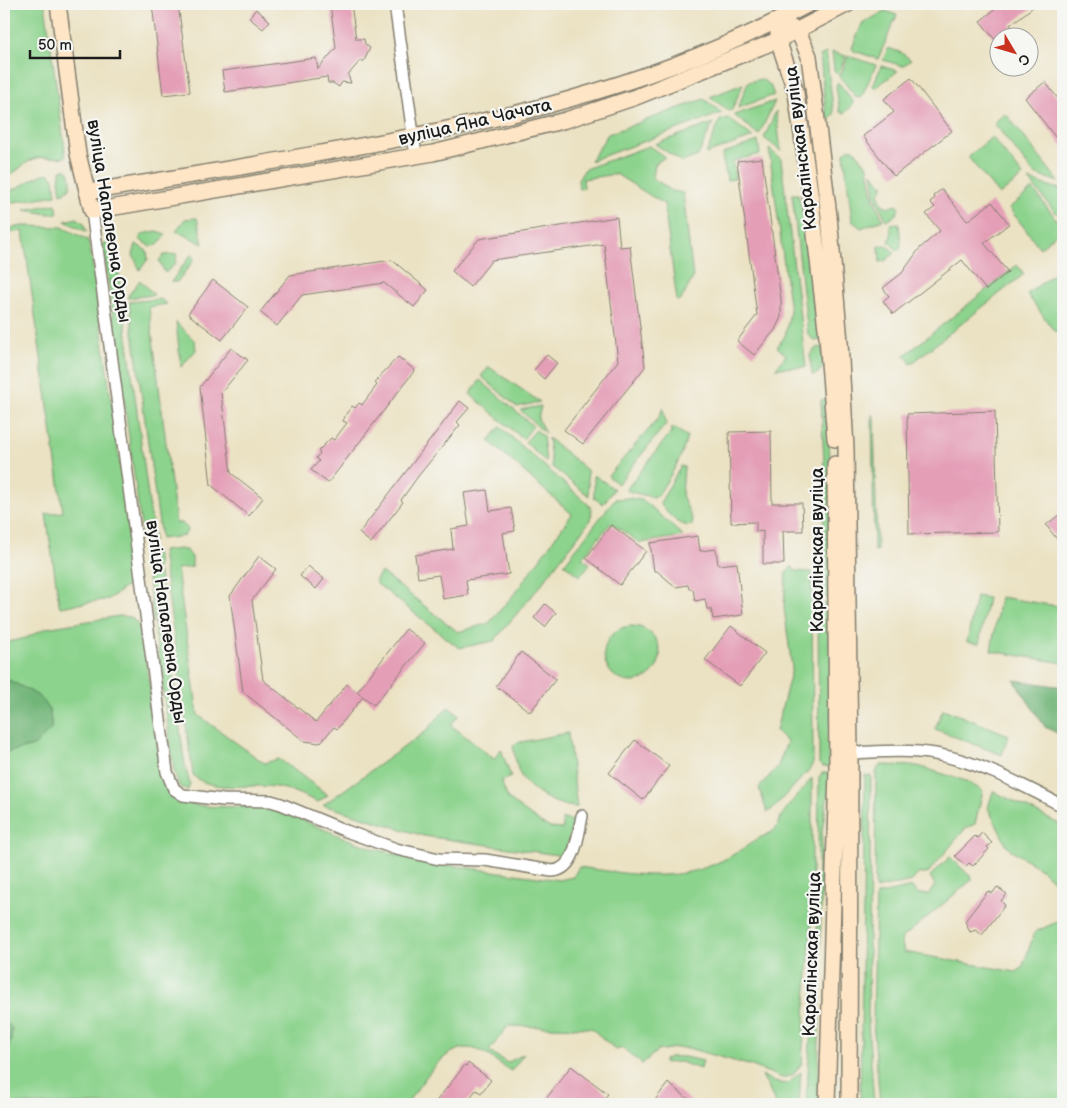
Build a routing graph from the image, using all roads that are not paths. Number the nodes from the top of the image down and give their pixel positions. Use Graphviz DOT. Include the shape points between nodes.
graph roads {
  1 [pos="58,4"];
  2 [pos="395,4"];
  3 [pos="809,4"];
  4 [pos="848,4"];
  5 [pos="778,21"];
  6 [pos="798,31"];
  7 [pos="778,40"];
  8 [pos="413,137"];
  9 [pos="416,156"];
  10 [pos="87,192"];
  11 [pos="92,211"];
  12 [pos="843,753"];
  13 [pos="1063,806"];
  14 [pos="582,816"];
  15 [pos="829,1026"];
  16 [pos="849,1026"];
  17 [pos="827,1104"];
  18 [pos="849,1104"];
  1 -- 10 [label="main road, вуліца Напалеона Орды" via="78,154"];
  2 -- 8 [label="street"];
  3 -- 5 [label="main road, вуліца Яна Чачота"];
  4 -- 6 [label="main road, вуліца Яна Чачота"];
  5 -- 6 [label="main road"];
  5 -- 7 [label="main road, Каралінская вуліца"];
  5 -- 8 [label="main road, вуліца Яна Чачота" via="692,58 578,97 492,121"];
  6 -- 7 [label="main road, вуліца Яна Чачота"];
  6 -- 12 [label="main road, Каралінская вуліца" via="810,56 840,342 846,448"];
  7 -- 9 [label="main road, вуліца Яна Чачота" via="636,97 566,120"];
  7 -- 12 [label="main road, Каралінская вуліца" via="796,93 831,378"];
  8 -- 9 [label="street"];
  8 -- 10 [label="main road, вуліца Яна Чачота"];
  9 -- 11 [label="main road, вуліца Яна Чачота"];
  10 -- 11 [label="main road, вуліца Напалеона Орды"];
  11 -- 14 [label="street, вуліца Напалеона Орды" via="167,772 174,789 183,795 206,799 282,804 396,849 440,859 485,860 552,871 559,871 570,860"];
  12 -- 13 [label="street" via="898,751 935,754 1030,787"];
  12 -- 15 [label="main road, Каралінская вуліца"];
  12 -- 16 [label="main road, Каралінская вуліца"];
  15 -- 16 [label="main road"];
  15 -- 17 [label="main road, Каралінская вуліца"];
  16 -- 18 [label="main road, Каралінская вуліца"];
}
